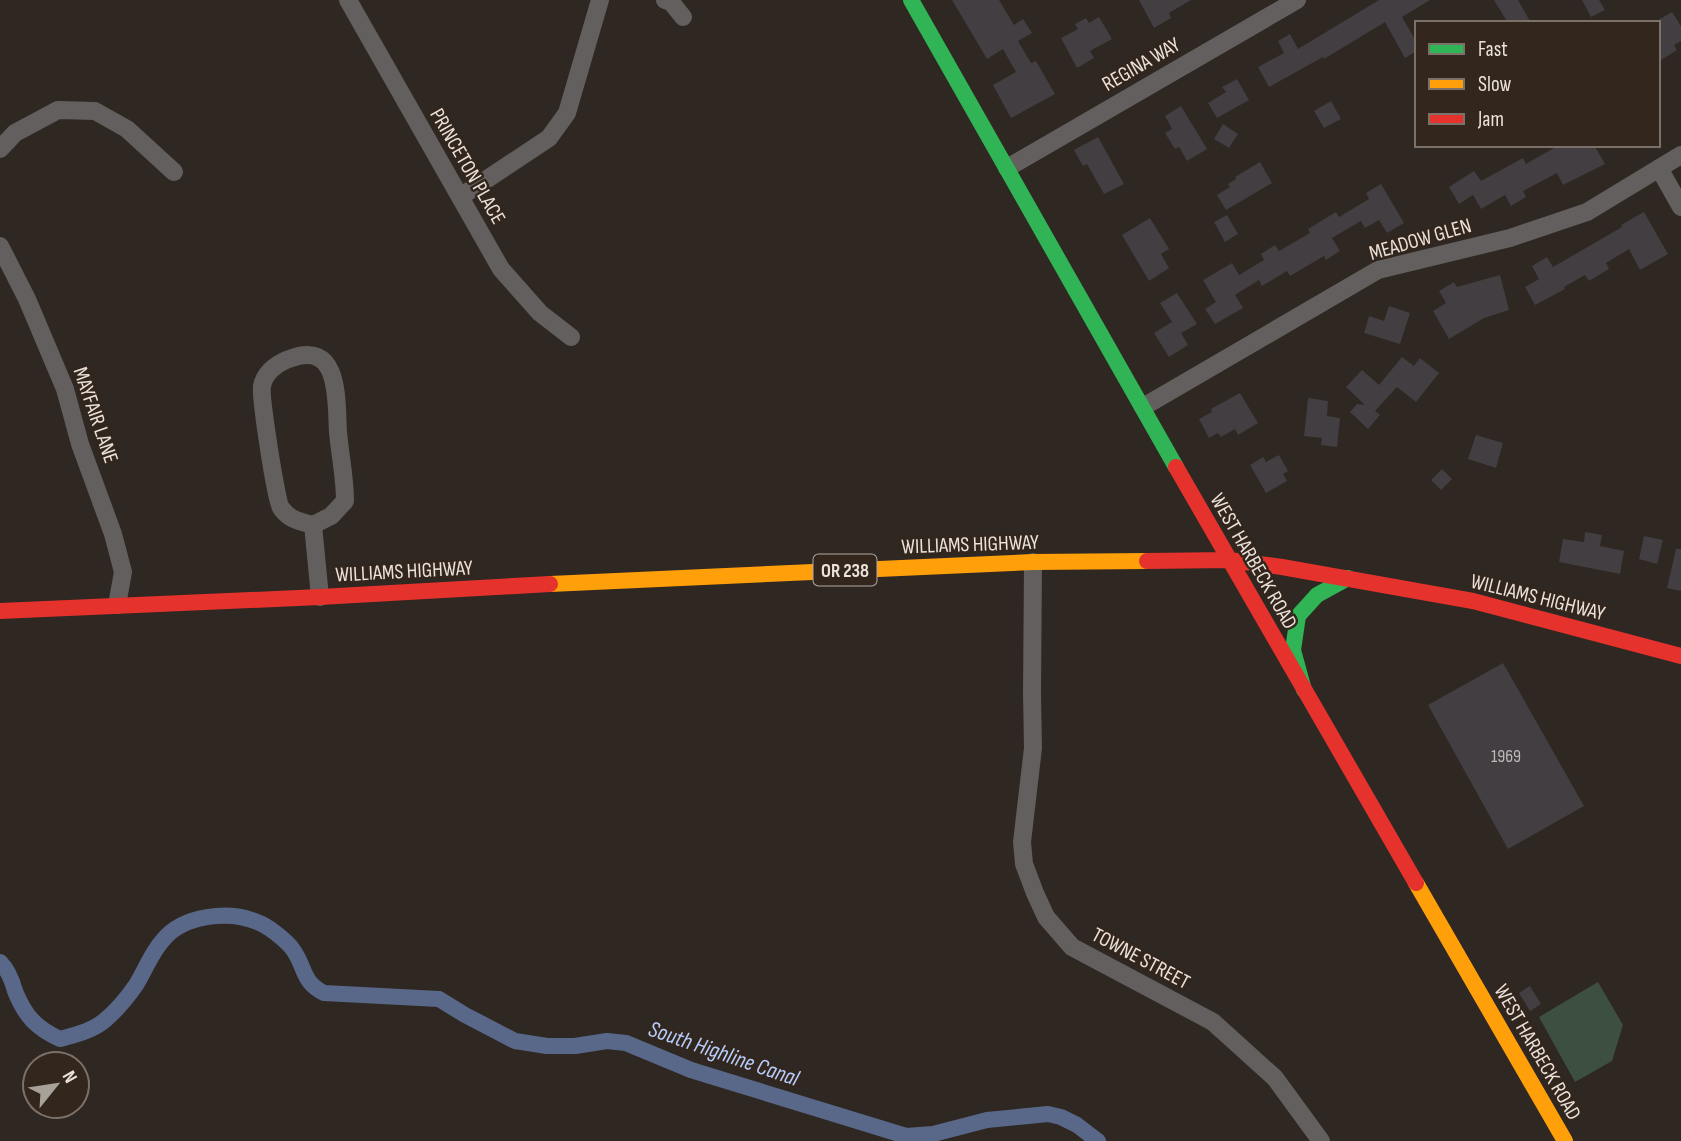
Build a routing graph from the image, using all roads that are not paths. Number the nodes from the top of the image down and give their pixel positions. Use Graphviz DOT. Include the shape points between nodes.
graph roads {
  1 [pos="348,0"];
  2 [pos="600,0"];
  3 [pos="665,0"];
  4 [pos="911,0"];
  5 [pos="1297,0"];
  6 [pos="683,17"];
  7 [pos="0,149"];
  8 [pos="1681,155"];
  9 [pos="1007,168"];
  10 [pos="1659,168"];
  11 [pos="174,172"];
  12 [pos="460,197"];
  13 [pos="1681,207"];
  14 [pos="0,246"];
  15 [pos="571,337"];
  16 [pos="1143,407"];
  17 [pos="313,526"];
  18 [pos="1229,560"];
  19 [pos="1033,562"];
  20 [pos="1348,578"];
  21 [pos="320,597"];
  22 [pos="117,605"];
  23 [pos="0,611"];
  24 [pos="1681,656"];
  25 [pos="1304,690"];
  26 [pos="1321,1141"];
  27 [pos="1565,1141"];
  1 -- 12 [label="street, PRINCETON PLACE"];
  2 -- 12 [label="street" via="567,113 549,138"];
  3 -- 6 [label="street"];
  4 -- 9 [label="main road, WEST HARBECK ROAD"];
  5 -- 9 [label="street, REGINA WAY"];
  7 -- 11 [label="street" via="15,132 58,110 95,111 127,129"];
  8 -- 10 [label="street, MEADOW GLEN"];
  9 -- 16 [label="main road, WEST HARBECK ROAD"];
  10 -- 13 [label="street"];
  10 -- 16 [label="street, MEADOW GLEN" via="1587,212 1510,238 1378,270"];
  12 -- 15 [label="street, PRINCETON PLACE" via="501,269 540,313"];
  14 -- 22 [label="street, MAYFAIR LANE" via="65,389 113,534 122,572"];
  16 -- 18 [label="main road, WEST HARBECK ROAD"];
  17 -- 17 [label="street" via="345,502 345,480 336,386 328,365 318,356 300,355 270,370 262,386 264,419 278,505 291,519"];
  17 -- 21 [label="street"];
  18 -- 19 [label="main road, WILLIAMS HIGHWAY / OR 238"];
  18 -- 20 [label="main road, WILLIAMS HIGHWAY / OR 238"];
  18 -- 25 [label="main road, WEST HARBECK ROAD"];
  19 -- 21 [label="main road, WILLIAMS HIGHWAY / OR 238"];
  19 -- 26 [label="street, TOWNE STREET" via="1033,747 1022,842 1024,864 1046,917 1072,947 1213,1022 1275,1078"];
  20 -- 24 [label="main road, WILLIAMS HIGHWAY / OR 238" via="1473,601"];
  20 -- 25 [label="main road" via="1317,595 1298,617 1293,650"];
  21 -- 22 [label="main road, WILLIAMS HIGHWAY / OR 238"];
  22 -- 23 [label="main road, WILLIAMS HIGHWAY / OR 238"];
  25 -- 27 [label="main road, WEST HARBECK ROAD"];
}
